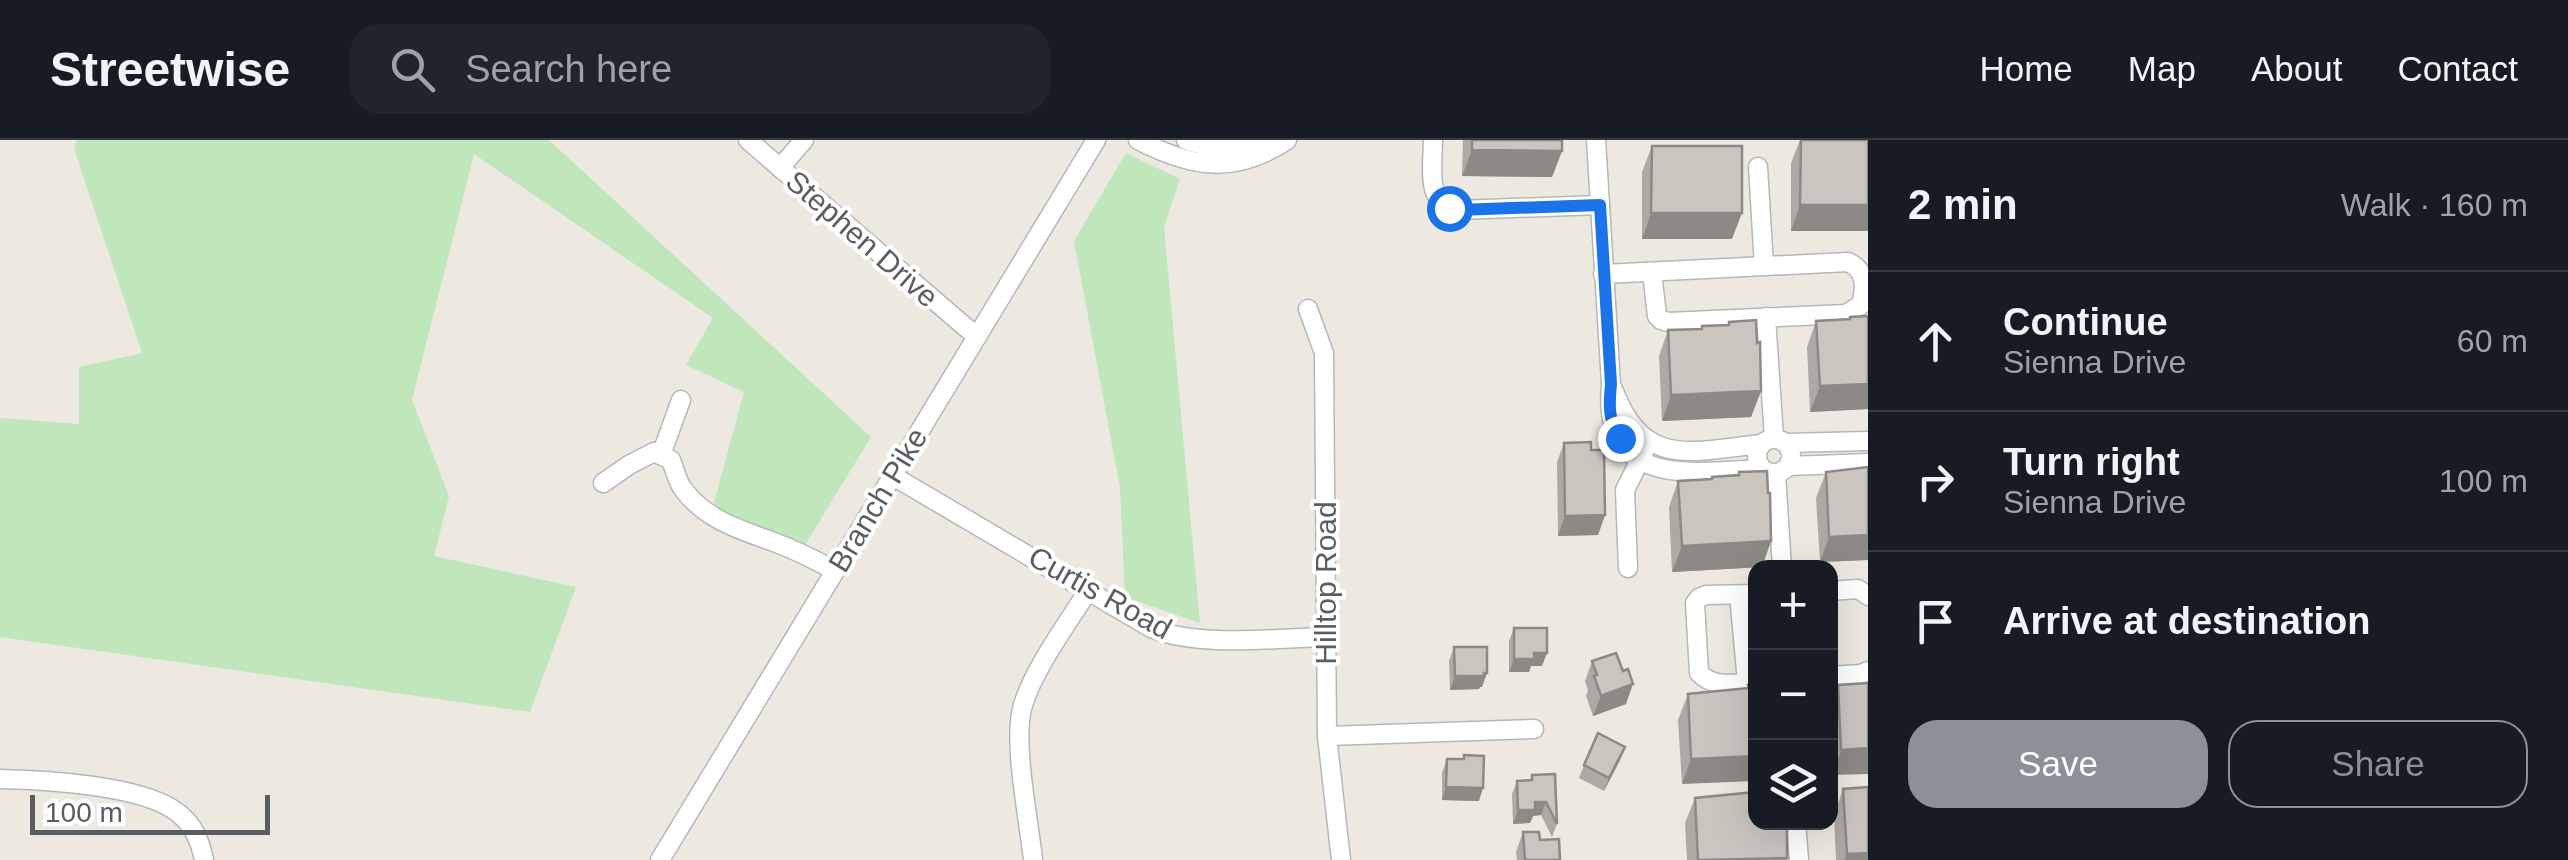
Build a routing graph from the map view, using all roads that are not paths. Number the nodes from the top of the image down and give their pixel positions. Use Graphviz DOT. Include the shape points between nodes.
graph roads {
  1 [pos="748,140"];
  2 [pos="804,140"];
  3 [pos="1096,140"];
  4 [pos="1138,140"];
  5 [pos="1186,140"];
  6 [pos="1263,140"];
  7 [pos="1288,140"];
  8 [pos="1432,140"];
  9 [pos="1596,140"];
  10 [pos="780,168"];
  11 [pos="1758,168"];
  12 [pos="1600,205"];
  13 [pos="1764,266"];
  14 [pos="1652,272"];
  15 [pos="1603,274"];
  16 [pos="1308,309"];
  17 [pos="1766,316"];
  18 [pos="976,337"];
  19 [pos="1611,384"];
  20 [pos="681,400"];
  21 [pos="1868,440"];
  22 [pos="1650,442"];
  23 [pos="1774,442"];
  24 [pos="661,455"];
  25 [pos="1639,460"];
  26 [pos="1868,463"];
  27 [pos="1776,470"];
  28 [pos="893,476"];
  29 [pos="604,483"];
  30 [pos="1782,560"];
  31 [pos="1628,568"];
  32 [pos="836,571"];
  33 [pos="1089,590"];
  34 [pos="1838,590"];
  35 [pos="1747,594"];
  36 [pos="1868,596"];
  37 [pos="1326,637"];
  38 [pos="1750,650"];
  39 [pos="1868,672"];
  40 [pos="1838,675"];
  41 [pos="1748,682"];
  42 [pos="1534,729"];
  43 [pos="1327,736"];
  44 [pos="0,778"];
  45 [pos="1796,830"];
  46 [pos="204,860"];
  47 [pos="660,860"];
  48 [pos="1034,860"];
  49 [pos="1342,860"];
  50 [pos="1798,860"];
  1 -- 10 [label="street, Stephen Drive"];
  2 -- 10 [label="street"];
  3 -- 18 [label="street, Branch Pike"];
  4 -- 7 [label="street" via="1205,164 1268,153"];
  5 -- 6 [label="street" via="1218,148"];
  8 -- 12 [label="street" via="1433,188 1449,208"];
  9 -- 12 [label="street"];
  10 -- 18 [label="street, Stephen Drive"];
  11 -- 13 [label="street"];
  12 -- 15 [label="street"];
  13 -- 14 [label="street"];
  13 -- 17 [label="street" via="1848,262 1864,284 1862,305 1846,314"];
  14 -- 15 [label="street"];
  14 -- 17 [label="street" via="1661,320"];
  15 -- 19 [label="street"];
  16 -- 37 [label="street, Hilltop Road" via="1324,353"];
  17 -- 23 [label="street"];
  18 -- 28 [label="street, Branch Pike"];
  19 -- 22 [label="street" via="1624,415"];
  19 -- 25 [label="street" via="1610,420"];
  20 -- 24 [label="street"];
  21 -- 23 [label="street"];
  22 -- 23 [label="street" via="1692,451"];
  22 -- 25 [label="street"];
  23 -- 27 [label="street" via="1791,450"];
  23 -- 27 [label="street" via="1757,452 1757,461"];
  24 -- 29 [label="street" via="654,452"];
  24 -- 32 [label="street" via="711,516"];
  25 -- 27 [label="street" via="1693,473"];
  25 -- 31 [label="street" via="1626,490"];
  26 -- 27 [label="street"];
  27 -- 30 [label="street"];
  28 -- 32 [label="street, Branch Pike"];
  28 -- 33 [label="street, Curtis Road"];
  32 -- 47 [label="street, Branch Pike"];
  33 -- 37 [label="street, Curtis Road" via="1179,638"];
  33 -- 48 [label="street" via="1022,706 1019,743"];
  34 -- 36 [label="street" via="1858,589"];
  35 -- 38 [label="street"];
  35 -- 41 [label="street" via="1706,596 1695,603 1698,673 1715,685"];
  37 -- 43 [label="street, Hilltop Road"];
  39 -- 40 [label="street"];
  42 -- 43 [label="street"];
  43 -- 49 [label="street, Hilltop Road"];
  44 -- 46 [label="street" via="152,798 194,828"];
  45 -- 50 [label="street"];
}
